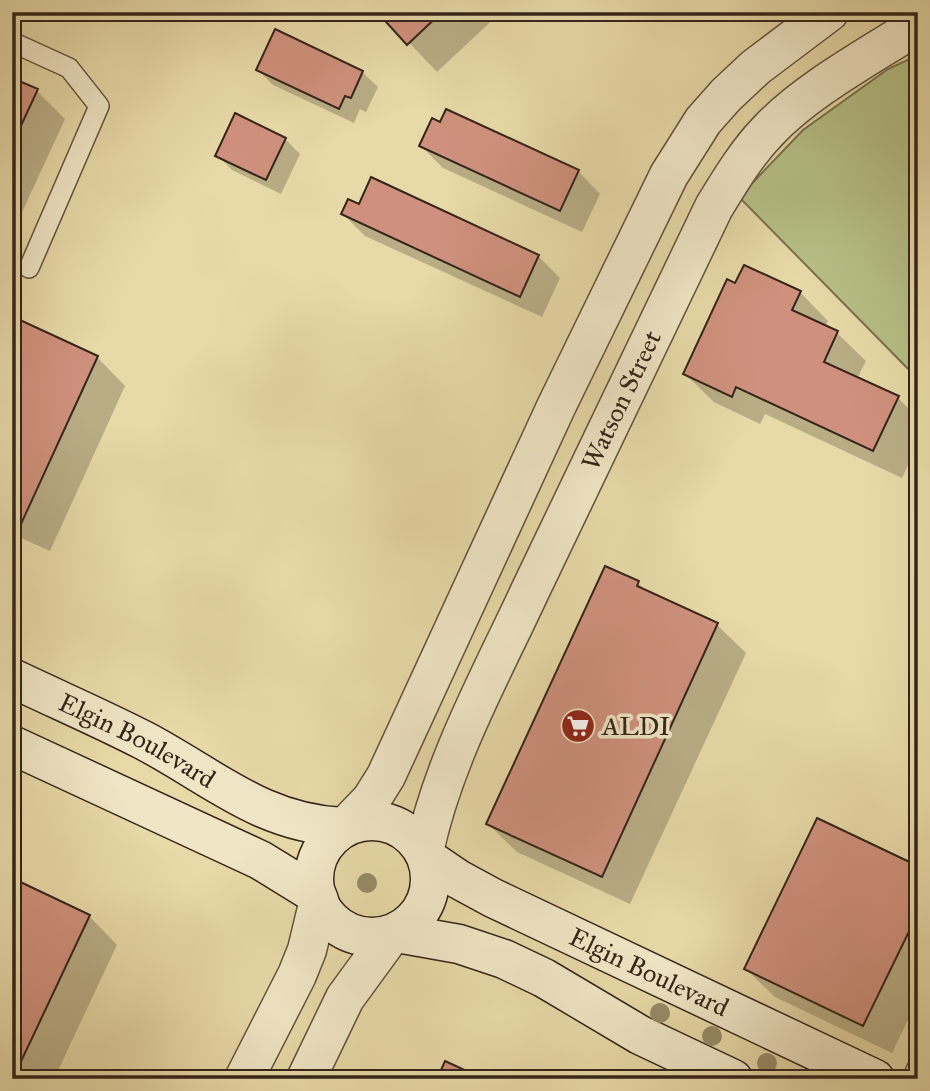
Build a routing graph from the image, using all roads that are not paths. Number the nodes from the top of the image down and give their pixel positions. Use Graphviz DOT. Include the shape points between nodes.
graph roads {
  1 [pos="829,12"];
  2 [pos="910,12"];
  3 [pos="918,23"];
  4 [pos="12,42"];
  5 [pos="669,175"];
  6 [pos="714,207"];
  7 [pos="29,268"];
  8 [pos="556,407"];
  9 [pos="609,425"];
  10 [pos="12,678"];
  11 [pos="12,745"];
  12 [pos="344,827"];
  13 [pos="426,855"];
  14 [pos="318,898"];
  15 [pos="394,934"];
  16 [pos="918,1066"];
  17 [pos="244,1079"];
  18 [pos="306,1079"];
  19 [pos="733,1079"];
  20 [pos="875,1079"];
  21 [pos="912,1079"];
  1 -- 5 [label="street, Watson Street" via="726,95 703,121"];
  2 -- 3 [label="street"];
  3 -- 6 [label="street, Watson Street" via="791,109 741,163"];
  4 -- 7 [label="lane" via="69,68 99,106"];
  5 -- 6 [label="street"];
  5 -- 8 [label="street, Watson Street"];
  6 -- 9 [label="street, Watson Street"];
  8 -- 9 [label="street"];
  8 -- 12 [label="street, Watson Street" via="382,784"];
  9 -- 13 [label="street, Watson Street" via="449,770 432,816"];
  10 -- 12 [label="street, Elgin Boulevard" via="142,740 261,809 300,822"];
  11 -- 14 [label="street, Elgin Boulevard" via="260,860"];
  12 -- 13 [label="street" via="376,821 394,825"];
  12 -- 14 [label="street" via="317,853 314,878"];
  13 -- 15 [label="street" via="428,897 418,915"];
  13 -- 20 [label="street, Elgin Boulevard" via="493,898"];
  14 -- 15 [label="street" via="329,917 349,932"];
  14 -- 17 [label="street" via="297,975"];
  15 -- 18 [label="street" via="345,998"];
  15 -- 19 [label="street, Elgin Boulevard" via="459,944 504,959 640,1035"];
  16 -- 21 [label="lane"];
}
